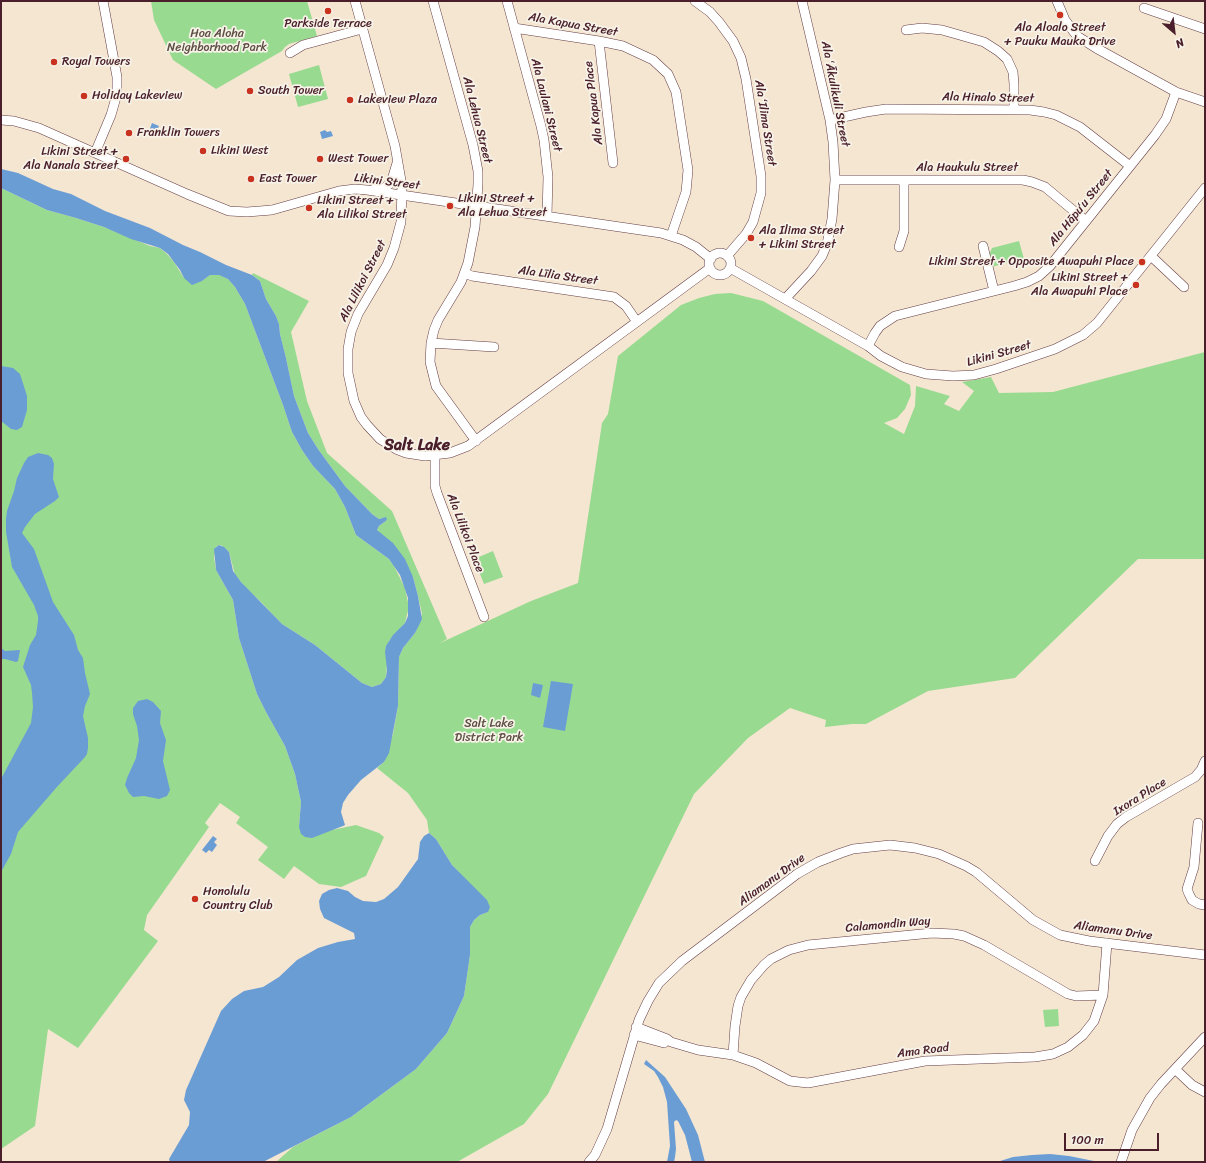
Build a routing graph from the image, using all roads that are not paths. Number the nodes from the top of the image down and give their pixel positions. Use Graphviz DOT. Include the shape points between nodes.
graph roads {
  1 [pos="103,1"];
  2 [pos="355,1"];
  3 [pos="433,1"];
  4 [pos="507,1"];
  5 [pos="802,1"];
  6 [pos="1057,1"];
  7 [pos="699,2"];
  8 [pos="1144,8"];
  9 [pos="514,28"];
  10 [pos="362,29"];
  11 [pos="1205,29"];
  12 [pos="906,30"];
  13 [pos="599,41"];
  14 [pos="290,53"];
  15 [pos="1176,92"];
  16 [pos="1205,102"];
  17 [pos="1014,110"];
  18 [pos="1,120"];
  19 [pos="830,120"];
  20 [pos="95,153"];
  21 [pos="398,158"];
  22 [pos="613,163"];
  23 [pos="1130,166"];
  24 [pos="835,180"];
  25 [pos="904,180"];
  26 [pos="367,190"];
  27 [pos="1204,191"];
  28 [pos="402,196"];
  29 [pos="477,205"];
  30 [pos="547,216"];
  31 [pos="1086,221"];
  32 [pos="671,236"];
  33 [pos="983,246"];
  34 [pos="899,247"];
  35 [pos="727,256"];
  36 [pos="1151,256"];
  37 [pos="711,258"];
  38 [pos="710,268"];
  39 [pos="730,268"];
  40 [pos="465,273"];
  41 [pos="1184,287"];
  42 [pos="994,292"];
  43 [pos="786,298"];
  44 [pos="637,322"];
  45 [pos="431,343"];
  46 [pos="868,346"];
  47 [pos="494,347"];
  48 [pos="476,441"];
  49 [pos="435,456"];
  50 [pos="484,617"];
  51 [pos="1205,761"];
  52 [pos="1198,823"];
  53 [pos="1095,861"];
  54 [pos="1205,905"];
  55 [pos="1107,944"];
  56 [pos="1205,954"];
  57 [pos="1103,995"];
  58 [pos="635,1031"];
  59 [pos="1205,1037"];
  60 [pos="734,1055"];
  61 [pos="1175,1069"];
  62 [pos="1205,1092"];
  63 [pos="589,1162"];
  64 [pos="1121,1162"];
  1 -- 20 [label="street" via="117,77 117,94"];
  2 -- 10 [label="street, Ala Lilikoi Street"];
  3 -- 29 [label="street, Ala Lehua Street" via="473,145 478,171"];
  4 -- 9 [label="street, Ala Laulani Street"];
  5 -- 19 [label="street, Ala ʻĀkulikuli Street"];
  6 -- 15 [label="street" via="1065,20 1077,36"];
  7 -- 35 [label="street, Ala ʻIlima Street" via="726,31 741,58 761,176 761,193 753,222"];
  8 -- 11 [label="street"];
  9 -- 13 [label="street, Ala Kapua Street"];
  9 -- 30 [label="street, Ala Laulani Street" via="545,146"];
  10 -- 14 [label="street" via="303,45"];
  10 -- 21 [label="street, Ala Lilikoi Street"];
  12 -- 17 [label="street" via="942,30 984,42 998,51 1007,59 1014,76"];
  13 -- 22 [label="street, Ala Kapua Place"];
  13 -- 32 [label="street, Ala Kapua Street" via="623,46 653,60 668,74 673,83 688,170 686,192"];
  15 -- 16 [label="street"];
  15 -- 23 [label="street, Ala Hāpuʻu Street" via="1163,124"];
  17 -- 19 [label="street, Ala Hinalo Street" via="886,109"];
  17 -- 23 [label="street, Ala Hinalo Street" via="1044,112 1069,121 1090,134"];
  18 -- 20 [label="street, Likini Street" via="35,126"];
  19 -- 24 [label="street, Ala ʻĀkulikuli Street" via="834,142"];
  20 -- 26 [label="street, Likini Street" via="188,194 237,212 272,210 339,191"];
  21 -- 26 [label="street" via="391,183 384,188"];
  21 -- 28 [label="street, Ala Lilikoi Street"];
  23 -- 31 [label="street, Ala Hāpuʻu Street"];
  24 -- 25 [label="street, Ala Haukulu Street"];
  24 -- 43 [label="street, Ala ʻĀkulikuli Street" via="827,244 817,264"];
  25 -- 31 [label="street, Ala Haukulu Street" via="1024,180 1045,187"];
  25 -- 34 [label="street" via="904,231"];
  26 -- 28 [label="street, Likini Street"];
  27 -- 36 [label="street, Likini Street"];
  28 -- 29 [label="street, Likini Street"];
  28 -- 49 [label="street, Ala Lilikoi Street" via="401,222 394,248 351,332 348,373 357,409 373,433 396,450 416,456"];
  29 -- 30 [label="street, Likini Street"];
  29 -- 40 [label="street, Ala Lehua Street" via="473,241"];
  30 -- 32 [label="street, Likini Street"];
  31 -- 42 [label="street, Ala Hāpuʻu Street" via="1039,276"];
  32 -- 37 [label="street, Likini Street" via="696,247"];
  33 -- 42 [label="street"];
  35 -- 37 [label="street" via="720,253"];
  35 -- 39 [label="street" via="731,261"];
  36 -- 41 [label="street"];
  36 -- 46 [label="street, Likini Street" via="1097,323 1083,335 1055,349 1016,363 974,375 926,374 896,364"];
  37 -- 38 [label="street"];
  38 -- 39 [label="street" via="715,274 722,275"];
  38 -- 44 [label="street, Ala Lilikoi Street"];
  39 -- 43 [label="street, Likini Street"];
  40 -- 44 [label="street, Ala Līlia Street" via="614,297 626,306"];
  40 -- 45 [label="street, Ala Lehua Street" via="438,320"];
  42 -- 46 [label="street, Ala Hāpuʻu Street" via="895,316 880,326"];
  43 -- 46 [label="street, Likini Street"];
  44 -- 48 [label="street, Ala Lilikoi Street"];
  45 -- 47 [label="street"];
  45 -- 48 [label="street, Ala Lehua Street" via="430,362 436,386"];
  48 -- 49 [label="street, Ala Lilikoi Street" via="459,450"];
  49 -- 50 [label="street, Ala Lilikoi Place" via="435,486 439,502"];
  51 -- 53 [label="street, Ixora Place" via="1195,777 1117,824"];
  52 -- 54 [label="street" via="1194,870 1187,888 1192,900"];
  55 -- 56 [label="street, Aliamanu Drive"];
  55 -- 57 [label="street, Ama Road"];
  55 -- 58 [label="street, Aliamanu Drive" via="1079,940 1052,932 1033,920 976,872 939,854 915,848 890,846 853,849 818,862 797,874 682,961 666,975 653,992 642,1011"];
  57 -- 60 [label="street, Ama Road" via="1094,1021 1083,1035 1060,1051 1035,1057 930,1060 808,1083 790,1081 756,1063"];
  57 -- 60 [label="street, Calamondin Way" via="1068,994 984,945 954,934 932,933 808,944 780,954 764,965 750,980 737,1011"];
  58 -- 60 [label="street, Ama Road" via="698,1050"];
  58 -- 63 [label="street, Aliamanu Drive" via="607,1129 599,1148"];
  59 -- 61 [label="street"];
  61 -- 62 [label="street" via="1192,1085"];
  61 -- 64 [label="street" via="1140,1114"];
}
